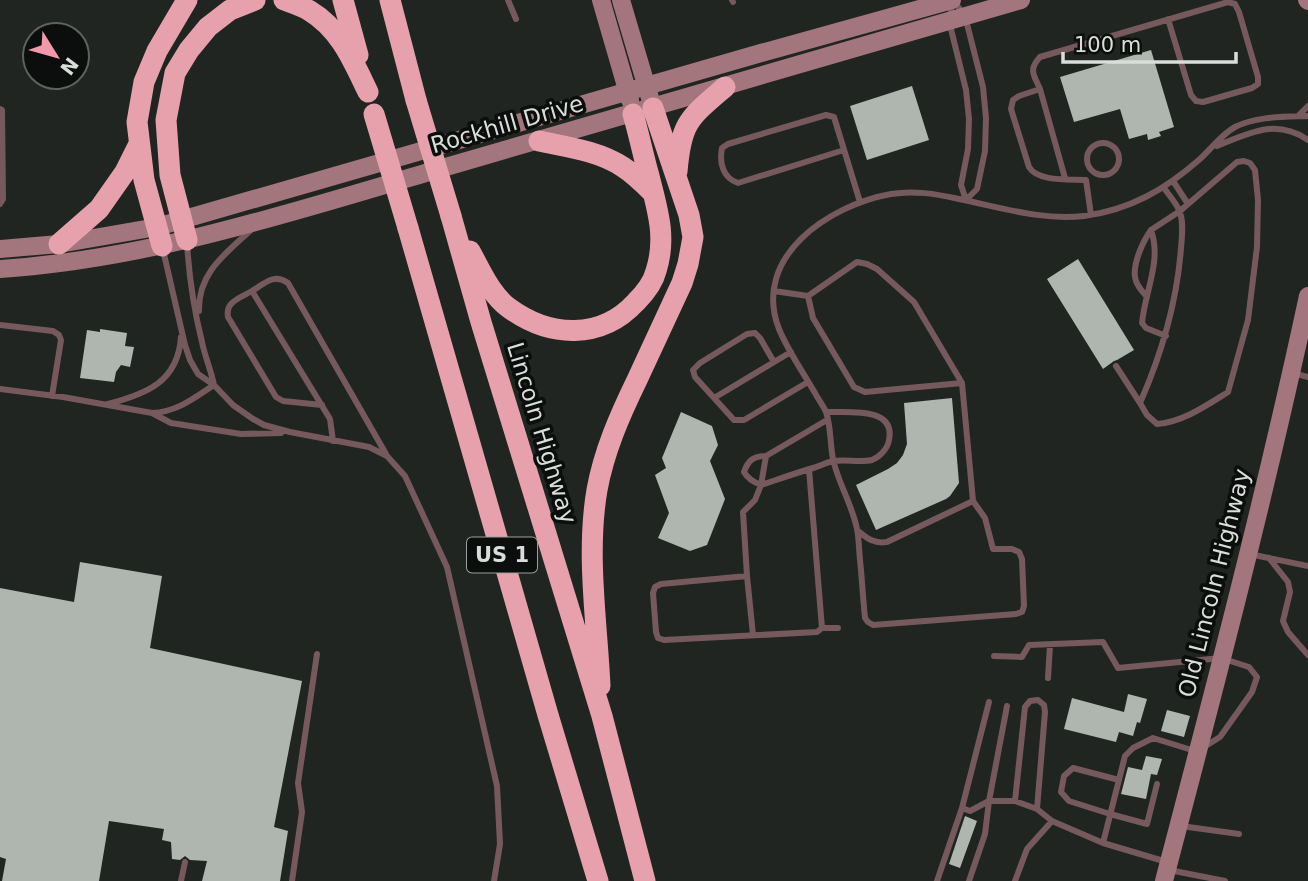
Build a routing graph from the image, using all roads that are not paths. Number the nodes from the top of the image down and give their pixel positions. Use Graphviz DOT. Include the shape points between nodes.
graph roads {
  1 [pos="187,0"];
  2 [pos="255,0"];
  3 [pos="284,0"];
  4 [pos="343,0"];
  5 [pos="390,0"];
  6 [pos="508,0"];
  7 [pos="601,0"];
  8 [pos="621,0"];
  9 [pos="952,0"];
  10 [pos="1021,0"];
  11 [pos="516,19"];
  12 [pos="957,19"];
  13 [pos="1168,19"];
  14 [pos="646,86"];
  15 [pos="725,87"];
  16 [pos="1040,89"];
  17 [pos="628,91"];
  18 [pos="368,92"];
  19 [pos="1308,106"];
  20 [pos="0,109"];
  21 [pos="643,111"];
  22 [pos="1298,116"];
  23 [pos="1308,116"];
  24 [pos="1,136"];
  25 [pos="539,141"];
  26 [pos="1308,141"];
  27 [pos="139,144"];
  28 [pos="1212,148"];
  29 [pos="844,150"];
  30 [pos="676,174"];
  31 [pos="1096,174"];
  32 [pos="1065,178"];
  33 [pos="1086,180"];
  34 [pos="1173,181"];
  35 [pos="1164,188"];
  36 [pos="653,193"];
  37 [pos="966,200"];
  38 [pos="860,202"];
  39 [pos="0,204"];
  40 [pos="1188,204"];
  41 [pos="1180,211"];
  42 [pos="1091,215"];
  43 [pos="451,216"];
  44 [pos="262,220"];
  45 [pos="184,230"];
  46 [pos="1151,230"];
  47 [pos="159,237"];
  48 [pos="59,244"];
  49 [pos="0,249"];
  50 [pos="0,269"];
  51 [pos="251,291"];
  52 [pos="774,291"];
  53 [pos="808,296"];
  54 [pos="1308,296"];
  55 [pos="1147,297"];
  56 [pos="0,325"];
  57 [pos="181,328"];
  58 [pos="1166,336"];
  59 [pos="201,341"];
  60 [pos="791,352"];
  61 [pos="774,362"];
  62 [pos="1116,366"];
  63 [pos="1300,374"];
  64 [pos="808,382"];
  65 [pos="962,383"];
  66 [pos="214,385"];
  67 [pos="0,389"];
  68 [pos="52,396"];
  69 [pos="715,398"];
  70 [pos="1140,403"];
  71 [pos="105,405"];
  72 [pos="322,405"];
  73 [pos="152,412"];
  74 [pos="827,416"];
  75 [pos="290,432"];
  76 [pos="333,441"];
  77 [pos="387,456"];
  78 [pos="766,456"];
  79 [pos="834,461"];
  80 [pos="809,469"];
  81 [pos="761,485"];
  82 [pos="973,501"];
  83 [pos="858,531"];
  84 [pos="1247,553"];
  85 [pos="1269,558"];
  86 [pos="1308,566"];
  87 [pos="747,576"];
  88 [pos="822,628"];
  89 [pos="838,628"];
  90 [pos="753,635"];
  91 [pos="1050,645"];
  92 [pos="317,654"];
  93 [pos="1308,655"];
  94 [pos="994,656"];
  95 [pos="1221,658"];
  96 [pos="1048,678"];
  97 [pos="989,702"];
  98 [pos="1007,706"];
  99 [pos="602,716"];
  100 [pos="1197,752"];
  101 [pos="1119,780"];
  102 [pos="1157,784"];
  103 [pos="989,801"];
  104 [pos="1015,801"];
  105 [pos="962,808"];
  106 [pos="1037,809"];
  107 [pos="1111,814"];
  108 [pos="1052,821"];
  109 [pos="1179,825"];
  110 [pos="1239,834"];
  111 [pos="1103,843"];
  112 [pos="185,862"];
  113 [pos="1167,871"];
  114 [pos="181,881"];
  115 [pos="292,881"];
  116 [pos="494,881"];
  117 [pos="598,881"];
  118 [pos="645,881"];
  119 [pos="937,881"];
  120 [pos="969,881"];
  121 [pos="1015,881"];
  122 [pos="1226,881"];
  1 -- 27 [label="highway" via="144,82 137,122"];
  2 -- 45 [label="highway" via="230,10 208,27 175,73 166,120 170,175"];
  3 -- 18 [label="highway" via="309,11 335,32"];
  4 -- 18 [label="highway, US 1"];
  5 -- 43 [label="highway, Lincoln Highway / US 1, bridge"];
  6 -- 11 [label="lane"];
  7 -- 17 [label="main road"];
  8 -- 14 [label="main road"];
  9 -- 12 [label="lane"];
  9 -- 12 [label="lane"];
  9 -- 14 [label="main road, Rockhill Drive"];
  10 -- 12 [label="main road, Rockhill Drive"];
  12 -- 15 [label="main road, Rockhill Drive"];
  12 -- 37 [label="lane" via="968,104 968,149 961,185"];
  12 -- 37 [label="lane" via="983,87 986,118 978,189"];
  13 -- 13 [label="lane" via="1228,2 1235,5 1258,84 1196,101"];
  13 -- 16 [label="lane" via="1040,57 1032,70"];
  14 -- 17 [label="main road, Rockhill Drive"];
  14 -- 21 [label="main road"];
  15 -- 21 [label="main road, Rockhill Drive"];
  15 -- 30 [label="highway" via="687,125"];
  16 -- 32 [label="lane"];
  16 -- 32 [label="lane" via="1013,100 1011,109 1032,173"];
  17 -- 21 [label="main road"];
  17 -- 45 [label="main road, Rockhill Drive"];
  18 -- 117 [label="highway, US 1, bridge"];
  19 -- 22 [label="lane"];
  20 -- 24 [label="lane"];
  21 -- 25 [label="main road, Rockhill Drive"];
  21 -- 30 [label="highway" via="660,133"];
  21 -- 36 [label="highway"];
  22 -- 23 [label="lane"];
  22 -- 28 [label="lane" via="1242,124"];
  24 -- 39 [label="lane"];
  25 -- 36 [label="highway" via="610,159"];
  25 -- 44 [label="main road, Rockhill Drive"];
  26 -- 28 [label="lane" via="1285,129 1265,129"];
  27 -- 47 [label="highway"];
  27 -- 48 [label="highway" via="99,209"];
  28 -- 34 [label="lane"];
  29 -- 29 [label="lane" via="834,117 826,115 728,144 720,157 726,176 738,183"];
  29 -- 38 [label="lane"];
  30 -- 99 [label="highway" via="693,237 688,264 615,425 597,491 594,594"];
  31 -- 31 [label="lane" via="1111,173 1118,165 1116,150 1109,145 1097,144 1088,153 1087,162"];
  31 -- 33 [label="lane"];
  32 -- 33 [label="lane"];
  33 -- 42 [label="lane"];
  34 -- 35 [label="lane"];
  34 -- 40 [label="lane"];
  35 -- 41 [label="lane"];
  35 -- 42 [label="lane" via="1119,209"];
  36 -- 43 [label="highway" via="661,240 649,287 618,319 582,331 544,325 508,308 486,281"];
  37 -- 38 [label="lane" via="906,192"];
  37 -- 42 [label="lane" via="1044,216"];
  38 -- 52 [label="lane" via="827,218 798,241 782,263"];
  40 -- 41 [label="lane"];
  40 -- 70 [label="lane" via="1237,162 1250,163 1255,170 1257,247 1248,320 1228,392 1166,423 1157,424"];
  41 -- 46 [label="lane"];
  41 -- 58 [label="lane" via="1179,276"];
  43 -- 99 [label="highway, Lincoln Highway / US 1"];
  44 -- 45 [label="main road, Rockhill Drive"];
  44 -- 59 [label="lane" via="221,257 204,282 199,307"];
  45 -- 47 [label="main road, Rockhill Drive"];
  45 -- 59 [label="lane"];
  46 -- 55 [label="lane" via="1156,255"];
  46 -- 55 [label="lane" via="1142,243 1135,276"];
  47 -- 48 [label="main road, Rockhill Drive"];
  47 -- 50 [label="main road, Rockhill Drive" via="62,264"];
  47 -- 57 [label="lane"];
  48 -- 49 [label="main road, Rockhill Drive"];
  51 -- 72 [label="lane"];
  51 -- 72 [label="lane" via="230,304 228,317 276,397"];
  51 -- 77 [label="lane" via="276,277 288,283"];
  52 -- 53 [label="lane"];
  52 -- 60 [label="lane" via="778,327"];
  53 -- 65 [label="lane" via="813,318 854,387 865,392"];
  53 -- 65 [label="lane" via="857,262 877,269 914,302"];
  54 -- 63 [label="main road, Old Lincoln Highway"];
  55 -- 58 [label="lane" via="1142,323"];
  56 -- 68 [label="lane" via="59,335"];
  57 -- 66 [label="lane" via="198,374"];
  57 -- 71 [label="lane" via="178,358 163,379 131,398"];
  58 -- 70 [label="lane"];
  59 -- 66 [label="lane"];
  60 -- 61 [label="lane"];
  60 -- 64 [label="lane"];
  61 -- 69 [label="lane"];
  61 -- 69 [label="lane" via="755,333 699,363 693,370 695,377"];
  62 -- 70 [label="lane"];
  63 -- 84 [label="main road, Old Lincoln Highway"];
  64 -- 69 [label="lane" via="744,420 734,421"];
  64 -- 74 [label="lane"];
  65 -- 82 [label="lane"];
  66 -- 73 [label="lane" via="178,407"];
  66 -- 75 [label="lane" via="253,419"];
  67 -- 68 [label="lane"];
  68 -- 71 [label="lane"];
  71 -- 73 [label="lane"];
  72 -- 76 [label="lane" via="330,419"];
  73 -- 75 [label="lane" via="170,423 241,434"];
  74 -- 78 [label="lane"];
  74 -- 79 [label="lane"];
  74 -- 79 [label="lane" via="872,414 882,417 890,433 886,449 877,457"];
  75 -- 76 [label="lane"];
  76 -- 77 [label="lane" via="369,447"];
  77 -- 116 [label="lane" via="405,476 447,568 497,786 500,844"];
  78 -- 81 [label="lane"];
  78 -- 81 [label="lane" via="751,458 744,472"];
  79 -- 80 [label="lane"];
  79 -- 83 [label="lane"];
  80 -- 81 [label="lane"];
  80 -- 88 [label="lane"];
  81 -- 87 [label="lane" via="743,512"];
  82 -- 83 [label="lane" via="887,541 871,542"];
  82 -- 83 [label="lane" via="985,518 993,550 1019,552 1022,612 873,625 865,618"];
  84 -- 85 [label="lane"];
  84 -- 95 [label="main road, Old Lincoln Highway"];
  85 -- 86 [label="lane"];
  85 -- 93 [label="lane" via="1288,582 1283,621"];
  87 -- 90 [label="lane"];
  87 -- 90 [label="lane" via="656,587 656,632 664,640"];
  88 -- 89 [label="lane"];
  88 -- 90 [label="lane"];
  91 -- 94 [label="lane" via="1029,645 1022,657"];
  91 -- 95 [label="lane" via="1104,642 1118,668"];
  91 -- 96 [label="lane"];
  92 -- 115 [label="lane" via="298,783 302,812"];
  95 -- 100 [label="main road, Old Lincoln Highway"];
  95 -- 100 [label="lane" via="1249,667 1256,677 1252,692 1220,737"];
  97 -- 105 [label="lane"];
  98 -- 103 [label="lane"];
  99 -- 118 [label="highway, Lincoln Highway / US 1"];
  100 -- 101 [label="lane" via="1153,738 1125,756"];
  100 -- 109 [label="main road, Old Lincoln Highway"];
  101 -- 107 [label="lane"];
  101 -- 107 [label="lane" via="1073,768 1064,776 1061,792 1069,801"];
  102 -- 107 [label="lane" via="1147,824"];
  103 -- 104 [label="lane"];
  103 -- 105 [label="lane" via="970,811"];
  103 -- 120 [label="lane" via="985,834"];
  104 -- 106 [label="lane"];
  104 -- 106 [label="lane" via="1025,707 1038,700 1045,712"];
  105 -- 119 [label="lane"];
  106 -- 108 [label="lane"];
  107 -- 111 [label="lane"];
  108 -- 111 [label="lane"];
  108 -- 121 [label="lane" via="1027,849"];
  109 -- 110 [label="lane"];
  109 -- 113 [label="main road, Old Lincoln Highway"];
  111 -- 113 [label="lane"];
  112 -- 114 [label="lane"];
  113 -- 122 [label="lane"];
}
